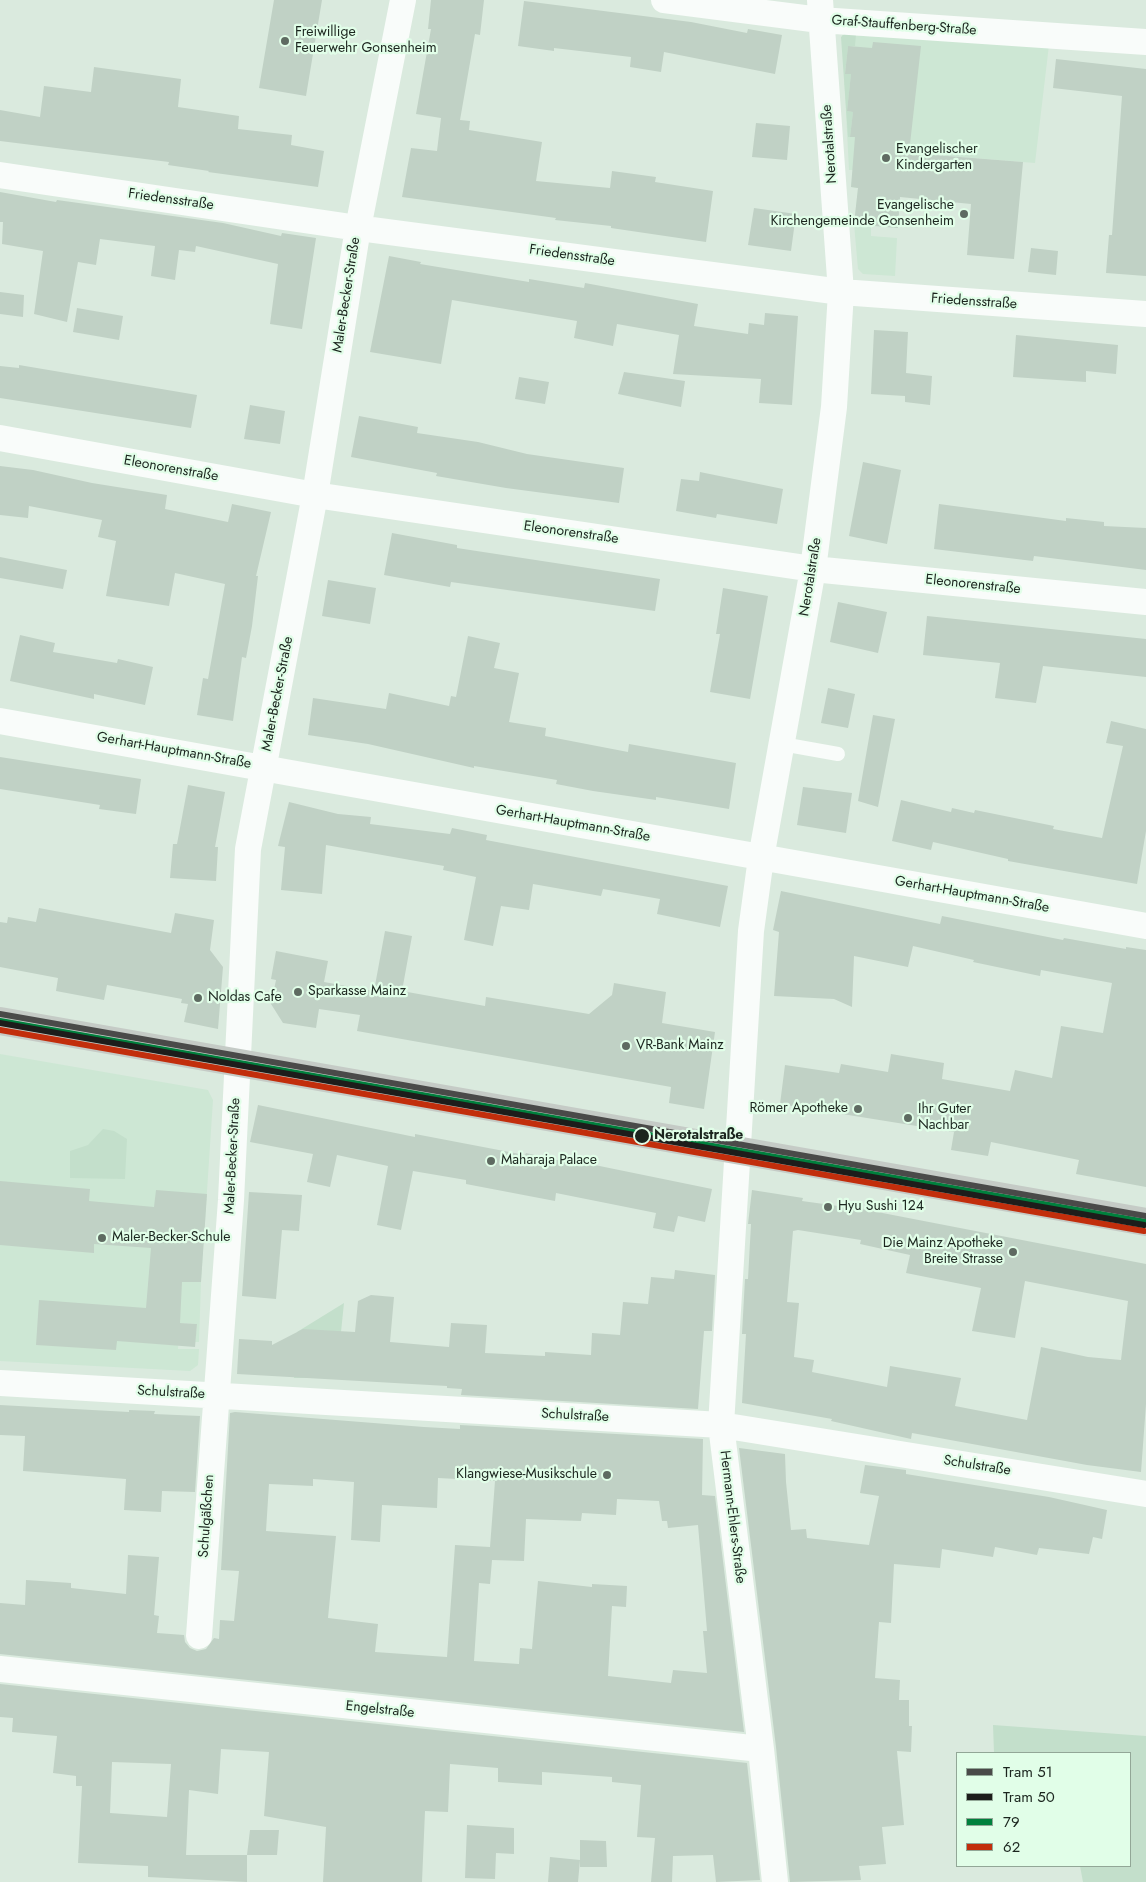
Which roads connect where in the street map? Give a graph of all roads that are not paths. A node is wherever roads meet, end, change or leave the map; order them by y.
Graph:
1 (403, 0) edge
2 (664, 0) edge
3 (820, 10) edge
4 (1146, 42) edge
5 (0, 175) edge
6 (358, 228) junction
7 (841, 292) junction
8 (1146, 314) edge
9 (0, 438) edge
10 (315, 495) junction
11 (813, 569) junction
12 (1146, 602) edge
13 (0, 721) edge
14 (782, 744) junction
15 (838, 754) dead end
16 (264, 767) junction
17 (761, 858) junction
18 (1146, 926) edge
19 (0, 1021) edge
20 (238, 1063) junction
21 (739, 1150) junction
22 (1146, 1222) edge
23 (0, 1383) edge
24 (216, 1396) junction
25 (721, 1424) junction
26 (1146, 1494) edge
27 (199, 1636) dead end
28 (0, 1669) edge
29 (761, 1749) junction
30 (775, 1882) edge

1 - 6 street, Maler-Becker-Straße
2 - 3 street, Graf-Stauffenberg-Straße
3 - 4 street, Graf-Stauffenberg-Straße
3 - 7 street, Nerotalstraße
5 - 6 street, Friedensstraße
6 - 7 street, Friedensstraße
6 - 10 street, Maler-Becker-Straße
7 - 8 street, Friedensstraße
7 - 11 street, Nerotalstraße
9 - 10 street, Eleonorenstraße
10 - 11 street, Eleonorenstraße
10 - 16 street, Maler-Becker-Straße
11 - 12 street, Eleonorenstraße
11 - 14 street, Nerotalstraße
13 - 16 street, Gerhart-Hauptmann-Straße
14 - 15 lane
14 - 17 street, Nerotalstraße
16 - 17 street, Gerhart-Hauptmann-Straße
16 - 20 street, Maler-Becker-Straße
17 - 18 street, Gerhart-Hauptmann-Straße
17 - 21 street, Nerotalstraße
19 - 20 main road
20 - 21 main road
20 - 24 street, Maler-Becker-Straße
21 - 22 main road
21 - 25 street, Hermann-Ehlers-Straße
23 - 24 street, Schulstraße
24 - 25 street, Schulstraße
24 - 27 street, Schulgäßchen
25 - 26 street, Schulstraße
25 - 29 street, Hermann-Ehlers-Straße
28 - 29 street, Engelstraße
29 - 30 street, Hermann-Ehlers-Straße

